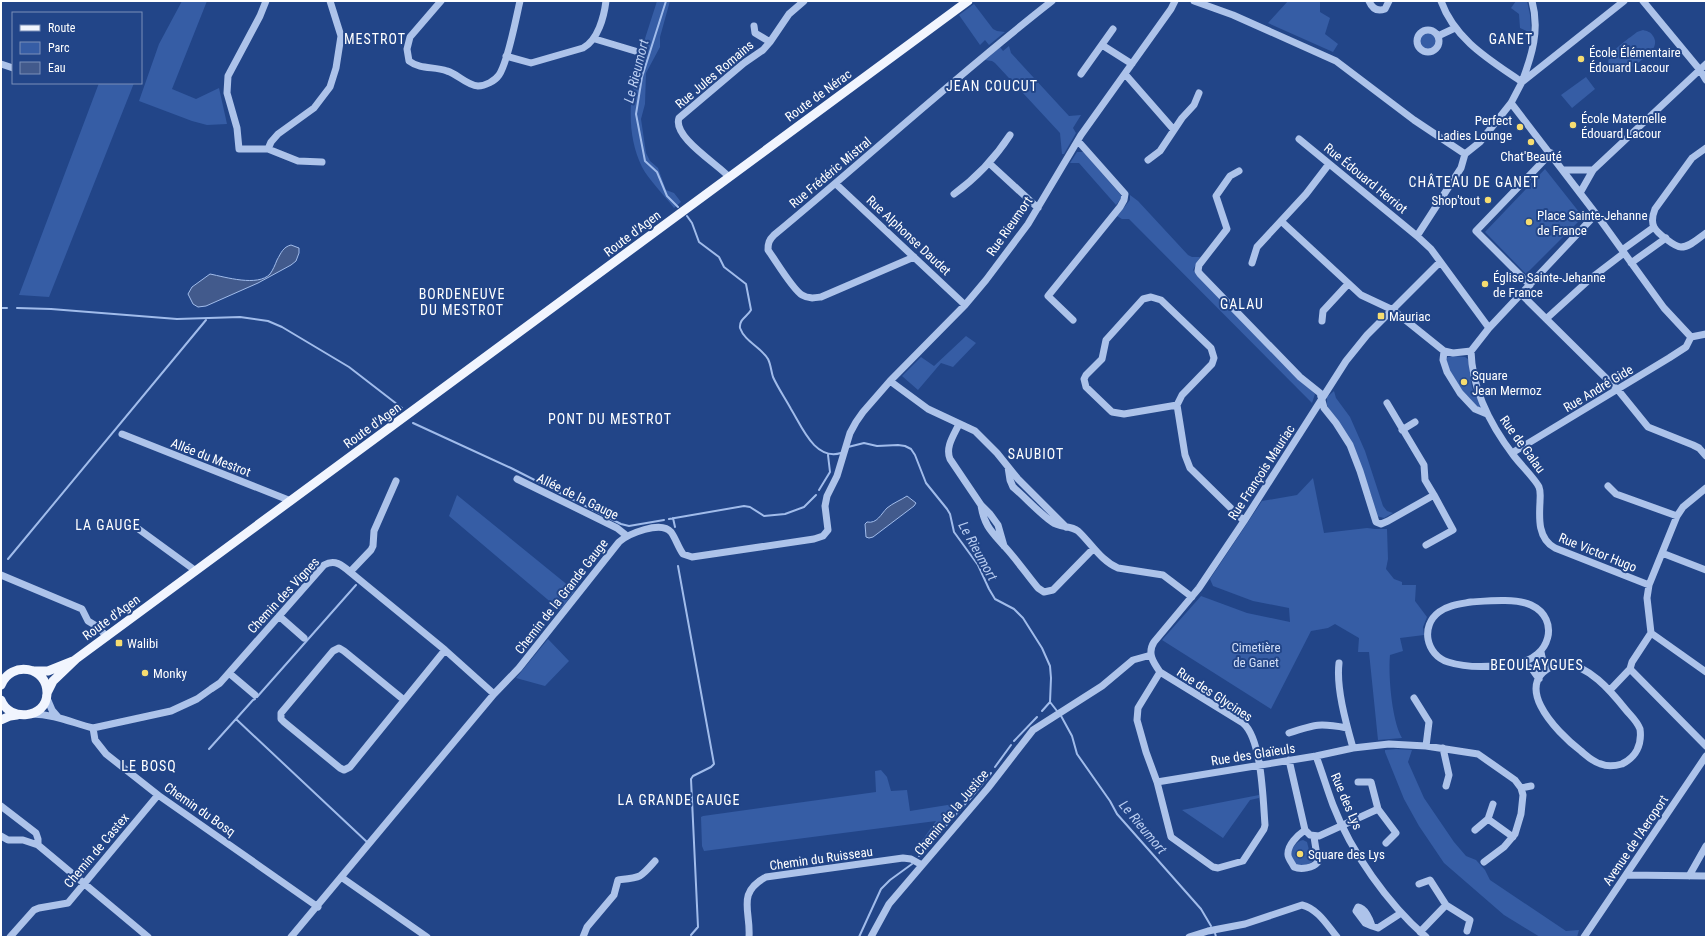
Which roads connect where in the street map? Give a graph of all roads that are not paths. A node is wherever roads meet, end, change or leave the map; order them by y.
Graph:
1 (266, 1) edge
2 (330, 1) edge
3 (440, 1) edge
4 (520, 1) edge
5 (606, 1) edge
6 (804, 1) edge
7 (968, 1) edge
8 (1052, 1) edge
9 (1175, 1) edge
10 (1194, 1) edge
11 (1369, 1) edge
12 (1389, 1) edge
13 (1442, 1) edge
14 (1532, 1) edge
15 (1624, 1) edge
16 (1643, 1) edge
17 (754, 26) dead end
18 (1455, 28) junction
19 (1113, 29) dead end
20 (1438, 36) dead end
21 (595, 39) junction
22 (770, 42) junction
23 (1102, 45) junction
24 (635, 51) dead end
25 (506, 56) junction
26 (1, 64) edge
27 (1132, 64) junction
28 (1706, 64) edge
29 (12, 68) edge
30 (1700, 70) junction
31 (1081, 74) dead end
32 (1125, 74) junction
33 (1706, 80) edge
34 (1522, 82) junction
35 (1200, 93) dead end
36 (1511, 103) junction
37 (1174, 130) junction
38 (1010, 135) dead end
39 (1299, 139) dead end
40 (1078, 141) junction
41 (1706, 148) edge
42 (268, 149) junction
43 (1551, 153) junction
44 (1465, 154) junction
45 (1148, 160) dead end
46 (322, 162) dead end
47 (989, 163) junction
48 (1329, 164) junction
49 (1564, 170) junction
50 (1593, 170) junction
51 (1239, 171) dead end
52 (728, 177) junction
53 (836, 184) junction
54 (1580, 193) junction
55 (954, 194) dead end
56 (1038, 208) junction
57 (683, 211) joint
58 (1596, 214) junction
59 (1281, 221) junction
60 (1654, 227) junction
61 (1706, 234) edge
62 (1417, 236) junction
63 (1666, 238) junction
64 (1623, 251) junction
65 (914, 257) junction
66 (1440, 262) junction
67 (1631, 262) junction
68 (1252, 263) dead end
69 (1348, 284) junction
70 (1530, 285) junction
71 (1521, 294) junction
72 (965, 305) junction
73 (1393, 310) junction
74 (1546, 319) junction
75 (1073, 320) dead end
76 (1322, 320) dead end
77 (1489, 328) junction
78 (1706, 334) edge
79 (1691, 337) junction
80 (1444, 351) junction
81 (1471, 351) junction
82 (890, 381) junction
83 (1618, 390) junction
84 (1322, 399) junction
85 (1387, 403) dead end
86 (1176, 405) junction
87 (1487, 414) junction
88 (1414, 422) dead end
89 (959, 424) junction
90 (1402, 430) junction
91 (122, 434) dead end
92 (845, 450) joint
93 (1512, 453) junction
94 (1706, 456) edge
95 (517, 479) dead end
96 (396, 481) dead end
97 (1608, 486) dead end
98 (1706, 488) edge
99 (1540, 489) joint
100 (1434, 495) junction
101 (291, 501) junction
102 (1677, 516) junction
103 (1244, 521) junction
104 (133, 525) dead end
105 (627, 536) junction
106 (1426, 545) dead end
107 (1093, 549) junction
108 (1662, 553) junction
109 (1706, 570) edge
110 (196, 571) junction
111 (350, 572) junction
112 (1, 575) edge
113 (1649, 585) junction
114 (1192, 597) junction
115 (279, 616) junction
116 (1651, 633) junction
117 (108, 637) junction
118 (304, 638) dead end
119 (445, 650) junction
120 (1151, 651) junction
121 (1541, 652) junction
122 (76, 659) junction
123 (1339, 662) dead end
124 (1522, 662) junction
125 (1553, 666) junction
126 (1630, 669) junction
127 (33, 671) junction
128 (1160, 672) junction
129 (1706, 672) edge
130 (229, 673) junction
131 (1539, 679) junction
132 (1, 685) edge
133 (1610, 690) junction
134 (47, 694) junction
135 (494, 694) junction
136 (255, 695) dead end
137 (1414, 698) dead end
138 (1, 700) edge
139 (404, 700) junction
140 (32, 714) junction
141 (17, 715) junction
142 (58, 717) junction
143 (1, 720) edge
144 (93, 728) junction
145 (1347, 728) junction
146 (1289, 733) dead end
147 (1426, 746) junction
148 (1706, 746) edge
149 (1354, 748) junction
150 (1443, 748) junction
151 (1316, 756) junction
152 (1706, 756) edge
153 (1289, 760) junction
154 (1260, 765) junction
155 (1157, 782) junction
156 (1358, 782) dead end
157 (1446, 786) dead end
158 (1531, 786) dead end
159 (1521, 788) junction
160 (158, 795) junction
161 (1493, 804) dead end
162 (1, 806) edge
163 (1378, 809) junction
164 (1488, 819) junction
165 (1343, 825) junction
166 (1304, 830) junction
167 (1475, 830) dead end
168 (1, 836) edge
169 (1314, 837) junction
170 (1513, 837) junction
171 (1386, 843) dead end
172 (38, 845) junction
173 (1706, 846) edge
174 (655, 861) dead end
175 (1484, 862) dead end
176 (922, 865) junction
177 (1626, 875) junction
178 (1689, 876) junction
179 (1706, 876) edge
180 (341, 878) junction
181 (83, 884) junction
182 (1419, 884) dead end
183 (1446, 904) junction
184 (318, 907) junction
185 (1401, 913) junction
186 (1372, 926) dead end
187 (1467, 931) dead end
188 (1420, 932) junction
189 (10, 937) edge
190 (148, 937) edge
191 (291, 937) edge
192 (426, 937) edge
193 (583, 937) edge
194 (749, 937) edge
195 (870, 937) edge
196 (1189, 937) edge
197 (1338, 937) edge
198 (1426, 937) edge
199 (1584, 937) edge

1 - 42 street
2 - 42 street
3 - 25 street
4 - 25 street
5 - 21 street
6 - 22 street, Rue Jules Romains
7 - 52 main road, Route de Nérac
8 - 53 street, Rue Frédéric Mistral
9 - 27 street, Rue Rieumort
10 - 44 street
11 - 12 street
13 - 18 street
14 - 34 street
15 - 34 street
16 - 30 street
17 - 22 street, Rue Jules Romains
18 - 20 street
18 - 34 street
19 - 23 street
21 - 24 street
21 - 25 street
22 - 52 street, Rue Jules Romains
23 - 27 street
23 - 31 street
26 - 29 street
27 - 32 street, Rue Rieumort
28 - 30 street
30 - 33 street
30 - 50 street
32 - 37 street
32 - 40 street, Rue Rieumort
34 - 36 street
35 - 37 street
36 - 43 street
36 - 44 street
37 - 45 street
38 - 47 street
39 - 48 street, Rue Édouard Herriot
40 - 56 street, Rue Rieumort
40 - 75 street
41 - 60 street
42 - 46 street
43 - 49 street
43 - 70 street
44 - 62 street
47 - 55 street
47 - 56 street
48 - 59 street
48 - 62 street, Rue Édouard Herriot
49 - 50 street
49 - 54 street
50 - 54 street
51 - 84 street
52 - 57 main road, Route de Nérac
53 - 65 street, Rue Alphonse Daudet
53 - 65 street, Rue Frédéric Mistral
54 - 58 street
56 - 72 street, Rue Rieumort
57 - 101 main road, Route d'Agen
58 - 64 street
58 - 70 street
59 - 68 street
59 - 69 street
60 - 63 street
60 - 64 street
61 - 63 street
62 - 66 street, Rue Édouard Herriot
63 - 67 street
64 - 67 street
64 - 74 street
65 - 72 street, Rue Alphonse Daudet
66 - 73 street, Rue François Mauriac
66 - 77 street, Rue Édouard Herriot
67 - 79 street
69 - 73 street
69 - 76 street
70 - 71 street
71 - 74 street
71 - 77 street
72 - 82 street, Rue Rieumort
73 - 80 street
73 - 84 street, Rue François Mauriac
74 - 83 street
77 - 81 street
78 - 79 street
79 - 83 street, Rue André Gide
80 - 81 street
80 - 87 street, Rue de Galau
81 - 87 street, Rue de Galau
82 - 89 street
82 - 92 street, Rue Rieumort
83 - 93 street, Rue André Gide
83 - 94 street
84 - 100 street
84 - 103 street, Rue François Mauriac
85 - 90 street
86 - 86 street
86 - 103 street
87 - 93 street, Rue de Galau
88 - 90 street
89 - 107 street
89 - 107 street
90 - 100 street
91 - 101 street, Allée du Mestrot
92 - 105 street, Chemin de la Grande Gauge
93 - 99 street, Rue de Galau
95 - 105 street, Allée de la Gauge
96 - 111 street
97 - 102 street
98 - 102 street
99 - 113 street, Rue Victor Hugo
100 - 106 street
101 - 110 main road, Route d'Agen
102 - 108 street
103 - 114 street, Rue François Mauriac
104 - 110 street
105 - 135 street, Chemin de la Grande Gauge
107 - 114 street
108 - 109 street
108 - 113 street
110 - 117 main road, Route d'Agen
111 - 115 street, Chemin des Vignes
111 - 119 street, Chemin des Vignes
112 - 117 street
113 - 116 street
114 - 120 street, Rue François Mauriac
115 - 118 street
115 - 130 street, Chemin des Vignes
116 - 126 street
116 - 129 street
117 - 122 main road, Route d'Agen
119 - 135 street, Chemin des Vignes
119 - 139 street
120 - 128 street, Rue des Glycines
120 - 176 street, Chemin de la Justice
121 - 124 street
121 - 124 street
121 - 125 street
122 - 127 main road, Route d'Agen
122 - 134 main road, Route d'Agen
123 - 145 street
124 - 131 street
125 - 131 street
125 - 133 street
126 - 133 street
126 - 148 street
127 - 132 main road, Route d'Agen
127 - 134 main road
128 - 154 street, Rue des Glycines
128 - 155 street, Rue des Glycines
130 - 136 street
130 - 144 street, Chemin des Vignes
131 - 133 street
134 - 140 main road, Route d'Agen
134 - 142 street
135 - 180 street, Chemin de la Grande Gauge
137 - 147 street
138 - 141 main road
139 - 139 street
140 - 141 main road
140 - 142 street
141 - 143 main road
142 - 144 street
144 - 160 street, Chemin du Bosq
145 - 146 street, Rue des Glaïeuls
145 - 149 street
147 - 149 street, Rue des Glaïeuls
147 - 150 street, Rue des Glaïeuls
149 - 151 street, Rue des Glaïeuls
150 - 157 street
150 - 159 street, Rue des Glaïeuls
151 - 153 street, Rue des Glaïeuls
151 - 165 street, Rue des Lys
152 - 177 street, Avenue de l'Aeroport
153 - 154 street, Rue des Glaïeuls
153 - 166 street
154 - 155 street, Rue des Glaïeuls
154 - 155 street, Rue des Glycines
156 - 163 street
158 - 159 street
159 - 170 street
160 - 181 street, Chemin de Castex
160 - 184 street, Chemin du Bosq
161 - 164 street
162 - 172 street
163 - 165 street
163 - 171 street
164 - 167 street
164 - 170 street
165 - 169 street
165 - 185 street, Rue des Lys
166 - 169 street
166 - 169 street
168 - 172 street
170 - 175 street
172 - 181 street
173 - 178 street
174 - 193 street
176 - 194 street, Chemin du Ruisseau
176 - 195 street, Chemin de la Justice
177 - 178 street
177 - 199 street, Avenue de l'Aeroport
178 - 179 street
180 - 184 street, Chemin de la Grande Gauge
180 - 192 street
181 - 189 street, Chemin de Castex
181 - 190 street
182 - 183 street
183 - 187 street
183 - 188 street
184 - 191 street, Chemin de la Grande Gauge
185 - 186 street
185 - 188 street, Rue des Lys
188 - 198 street, Rue des Lys
196 - 197 street

